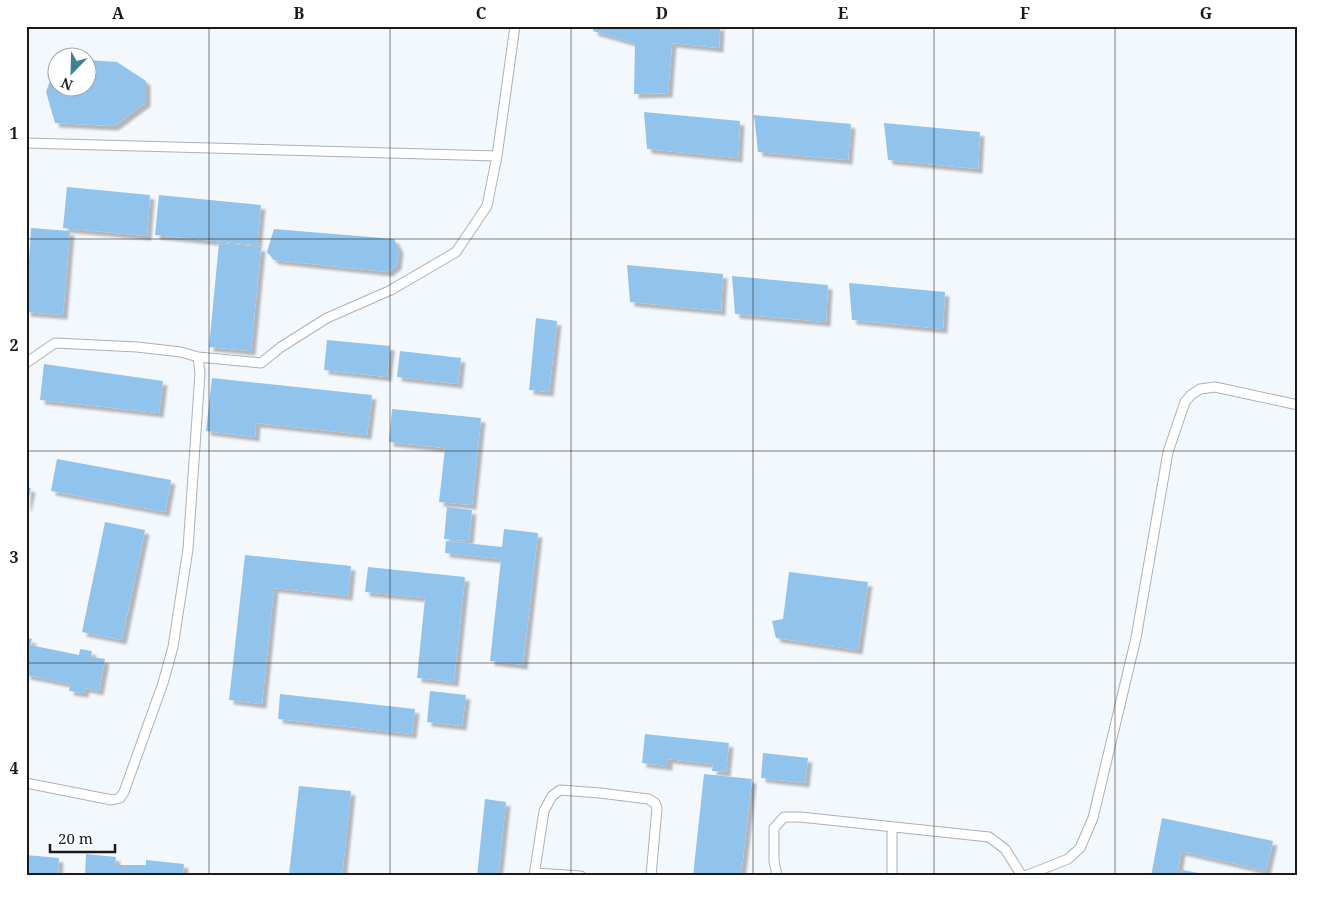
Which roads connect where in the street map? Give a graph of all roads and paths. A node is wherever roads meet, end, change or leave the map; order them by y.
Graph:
1 (515, 26) edge
2 (26, 143) edge
3 (497, 156) junction
4 (198, 357) junction
5 (26, 363) edge
6 (1298, 405) edge
7 (26, 783) edge
8 (892, 827) junction
9 (534, 874) edge
10 (581, 876) edge
11 (651, 876) edge
12 (777, 876) edge
13 (892, 876) edge
14 (1023, 876) edge

1 - 3 lane
2 - 3 lane
3 - 4 lane
4 - 5 lane
4 - 7 lane
6 - 14 lane
8 - 12 lane
8 - 13 lane
8 - 14 lane
9 - 10 lane
9 - 11 lane

